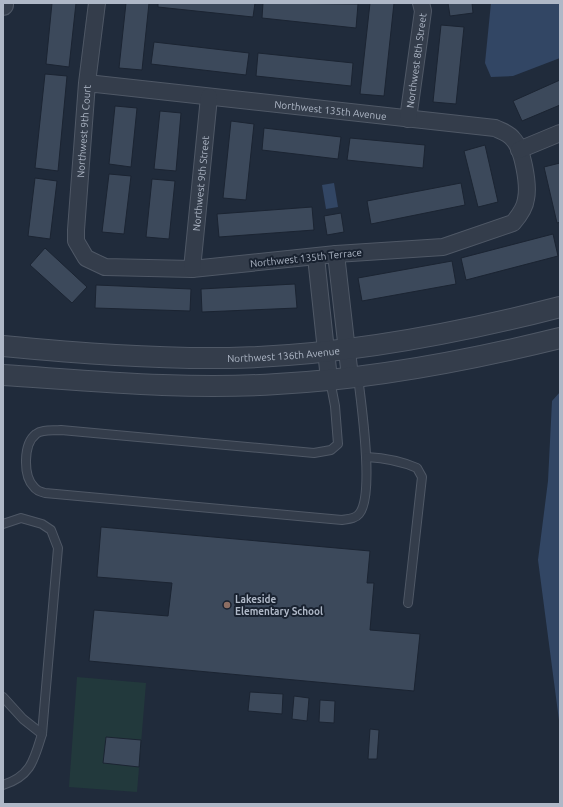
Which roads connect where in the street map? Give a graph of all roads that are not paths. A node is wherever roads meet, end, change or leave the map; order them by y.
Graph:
1 (97, 3) edge
2 (421, 3) edge
3 (87, 84) junction
4 (209, 97) junction
5 (408, 119) junction
6 (560, 133) edge
7 (519, 150) junction
8 (336, 254) junction
9 (316, 257) junction
10 (86, 258) joint
11 (192, 269) junction
12 (560, 308) edge
13 (560, 338) edge
14 (3, 346) edge
15 (348, 348) junction
16 (327, 350) junction
17 (3, 375) edge
18 (354, 377) junction
19 (329, 379) junction
20 (367, 457) junction
21 (3, 524) edge
22 (408, 603) dead end
23 (3, 697) edge
24 (42, 734) junction
25 (3, 785) edge

1 - 3 street, Northwest 9th Court
2 - 5 street, Northwest 8th Street
3 - 4 street, Northwest 135th Avenue
3 - 10 street, Northwest 9th Court
4 - 5 street, Northwest 135th Avenue
4 - 11 street, Northwest 9th Street
5 - 7 street, Northwest 135th Avenue
6 - 7 street
7 - 8 street, Northwest 135th Terrace
8 - 9 street, Northwest 135th Terrace
8 - 15 street
9 - 11 street, Northwest 135th Terrace
9 - 16 street
10 - 11 street, Northwest 135th Terrace
12 - 15 street, Northwest 136th Avenue
13 - 18 street
14 - 16 street, Northwest 136th Avenue
15 - 16 street, Northwest 136th Avenue
15 - 18 street
16 - 19 street
17 - 19 street
18 - 19 street
18 - 20 lane
19 - 20 lane
20 - 22 lane
21 - 24 lane
23 - 24 lane
24 - 25 lane

